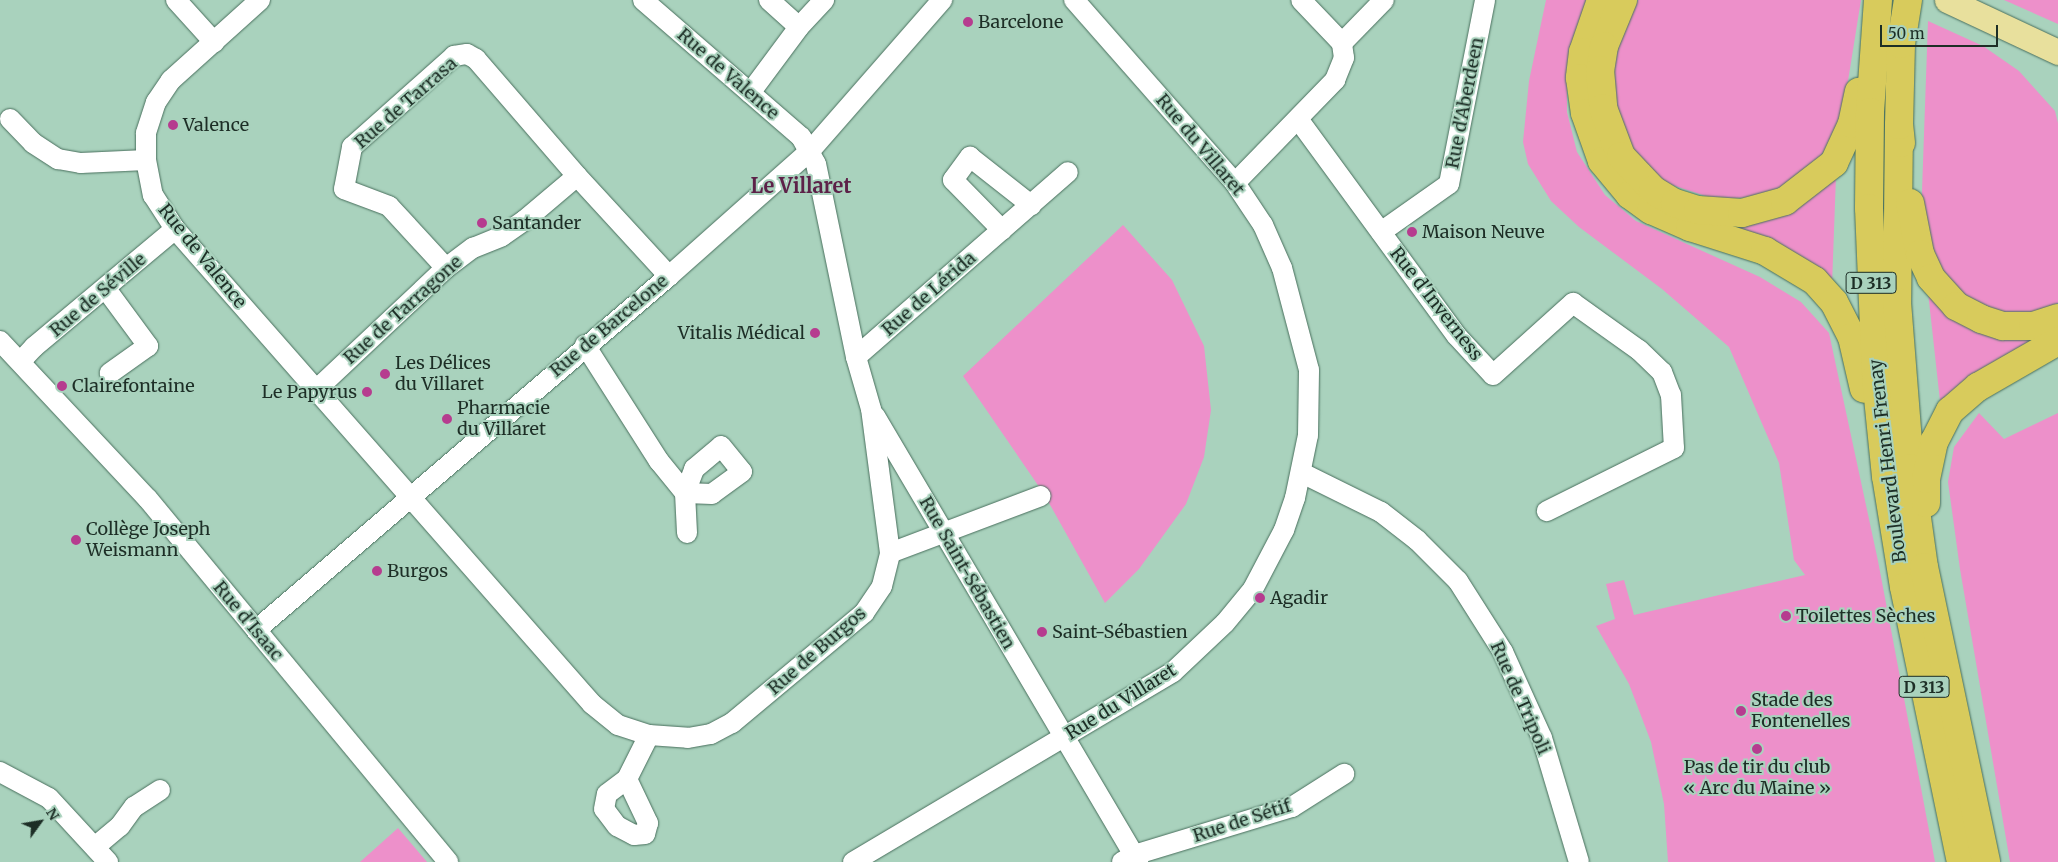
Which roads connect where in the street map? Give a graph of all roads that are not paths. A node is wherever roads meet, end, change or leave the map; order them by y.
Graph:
1 (176, 0) edge
2 (260, 0) edge
3 (643, 0) edge
4 (769, 0) edge
5 (824, 0) edge
6 (942, 0) edge
7 (1074, 0) edge
8 (1301, 0) edge
9 (1384, 0) edge
10 (1485, 0) edge
11 (1600, 0) edge
12 (1623, 0) edge
13 (1878, 0) edge
14 (1908, 0) edge
15 (1947, 0) edge
16 (1996, 22) junction
17 (799, 27) junction
18 (214, 42) junction
19 (1342, 43) junction
20 (2058, 52) edge
21 (2058, 68) edge
22 (750, 93) junction
23 (10, 119) dead end
24 (1298, 119) junction
25 (1899, 125) junction
26 (810, 151) junction
27 (146, 160) junction
28 (1068, 172) dead end
29 (577, 176) junction
30 (1235, 183) junction
31 (1031, 205) junction
32 (175, 229) junction
33 (1002, 230) junction
34 (1381, 232) junction
35 (446, 268) junction
36 (668, 276) junction
37 (106, 289) junction
38 (2058, 318) edge
39 (0, 341) edge
40 (2058, 341) edge
41 (585, 346) junction
42 (856, 358) junction
43 (21, 362) junction
44 (110, 373) dead end
45 (316, 390) junction
46 (870, 409) junction
47 (1302, 472) junction
48 (1041, 496) dead end
49 (410, 498) junction
50 (1547, 511) dead end
51 (1891, 511) junction
52 (687, 533) dead end
53 (944, 533) junction
54 (890, 554) junction
55 (1924, 567) junction
56 (256, 630) junction
57 (649, 735) junction
58 (1063, 737) junction
59 (0, 772) edge
60 (1344, 774) dead end
61 (627, 779) dead end
62 (160, 790) dead end
63 (96, 846) junction
64 (1131, 860) edge
65 (108, 862) edge
66 (448, 862) edge
67 (853, 862) edge
68 (1579, 862) edge
69 (1961, 862) edge
70 (1986, 862) edge

1 - 18 street
2 - 18 street, Rue de Valence
3 - 22 street, Rue de Valence
4 - 17 street
5 - 17 street
6 - 26 street, Rue de Barcelone
7 - 30 street, Rue du Villaret
8 - 19 street
9 - 19 street
10 - 34 street, Rue d'Aberdeen
11 - 51 highway
12 - 13 highway
13 - 51 highway, Boulevard Henri Frenay / D 313
14 - 25 highway, D 313
15 - 16 main road
16 - 20 main road
16 - 21 main road
17 - 22 street
18 - 27 street, Rue de Valence
19 - 24 street
22 - 26 street, Rue de Valence
23 - 27 street
24 - 30 street
24 - 34 street, Rue d'Inverness
25 - 38 highway
25 - 55 highway, Boulevard Henri Frenay / D 313
26 - 36 street, Rue de Barcelone
26 - 42 street, Rue de Burgos
27 - 32 street, Rue de Valence
28 - 31 street, Rue de Lérida
29 - 35 street, Rue de Tarragone
29 - 35 street, Rue de Tarrasa
29 - 36 street
30 - 47 street, Rue du Villaret
31 - 33 street, Rue de Lérida
31 - 33 street
32 - 37 street, Rue de Séville
32 - 45 street, Rue de Valence
33 - 42 street, Rue de Lérida
34 - 50 street, Rue d'Inverness
35 - 45 street, Rue de Tarragone
36 - 41 street, Rue de Barcelone
37 - 43 street, Rue de Séville
37 - 44 street
39 - 43 street, Rue d'Isaac
40 - 55 highway
41 - 49 street, Rue de Barcelone
41 - 52 street
42 - 46 street, Rue de Burgos
43 - 56 street, Rue d'Isaac
45 - 49 street, Rue de Valence
46 - 53 street, Rue Saint-Sébastien
46 - 54 street, Rue de Burgos
47 - 58 street, Rue du Villaret
47 - 68 street, Rue de Tripoli
48 - 53 street
49 - 56 street, Rue de Barcelone
49 - 57 street, Rue de Burgos
51 - 69 highway, Boulevard Henri Frenay / D 313
53 - 54 street
53 - 58 street, Rue Saint-Sébastien
54 - 57 street, Rue de Burgos
55 - 70 highway, Boulevard Henri Frenay / D 313
56 - 66 street, Rue d'Isaac
57 - 61 street
58 - 64 street, Rue Saint-Sébastien
58 - 67 street, Rue du Villaret
59 - 63 street
60 - 64 street, Rue de Sétif
62 - 63 street
63 - 65 street

